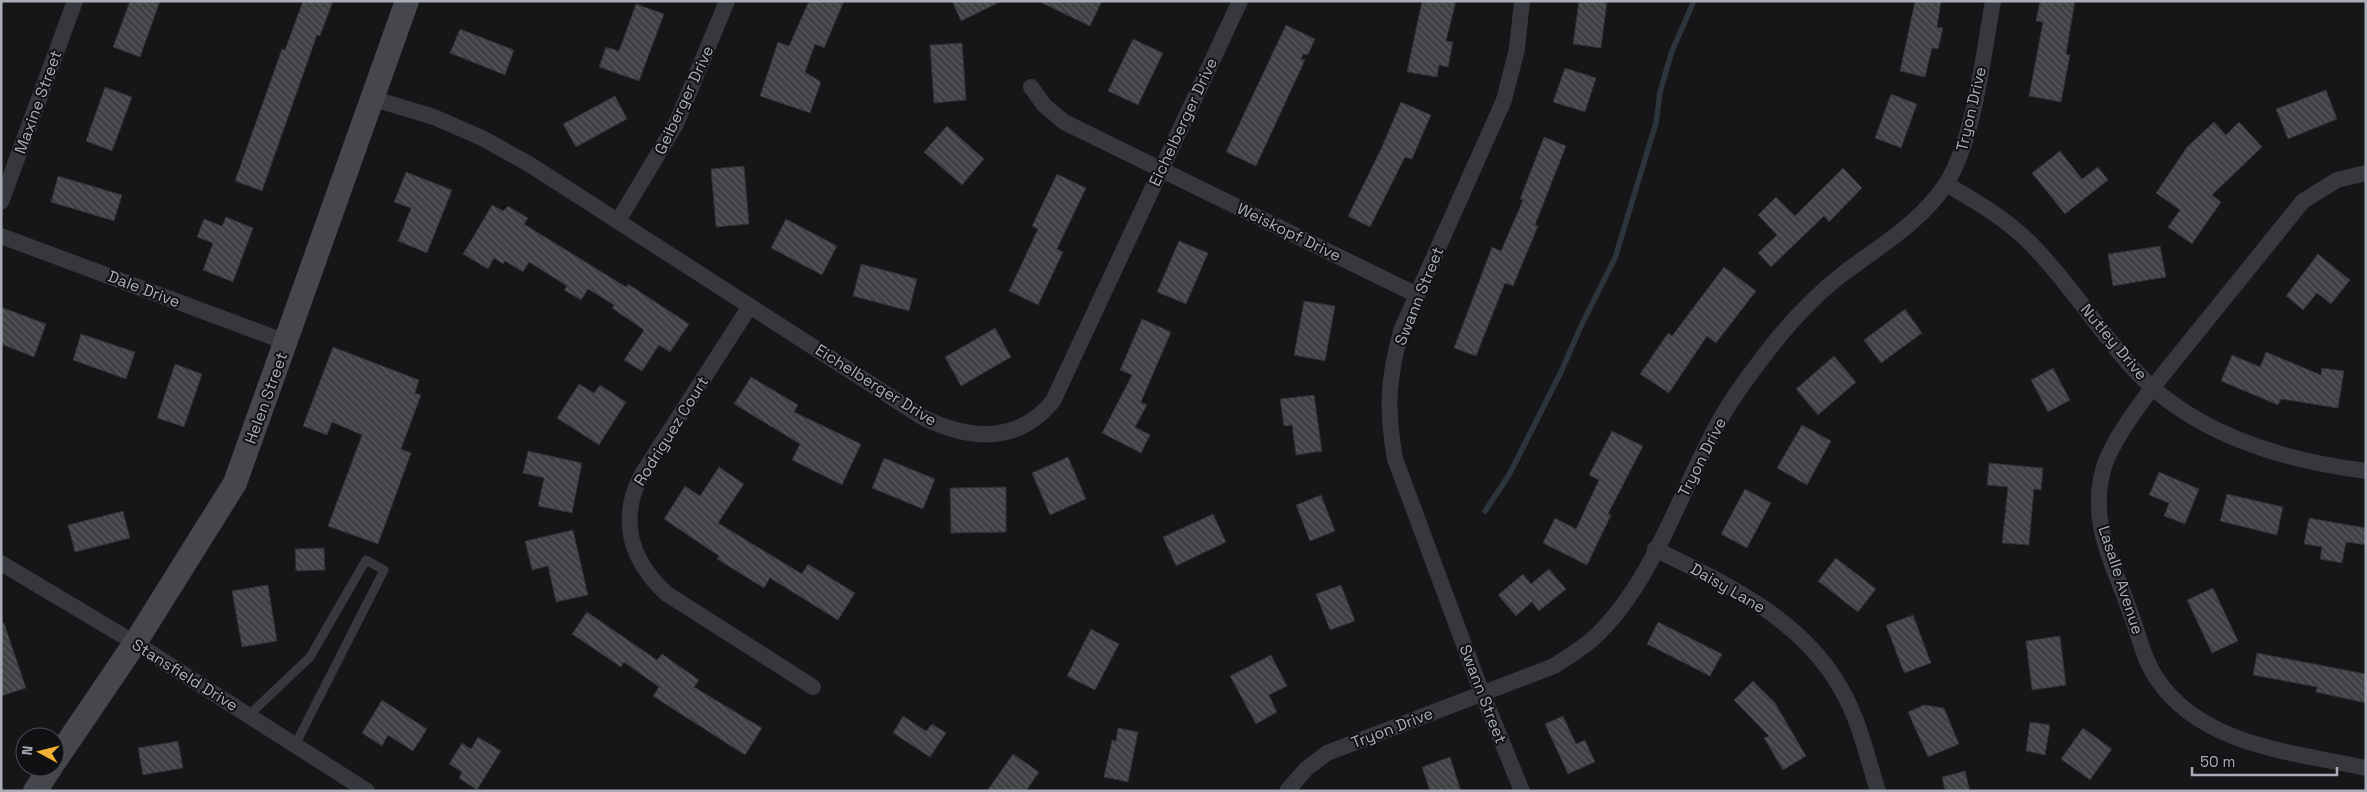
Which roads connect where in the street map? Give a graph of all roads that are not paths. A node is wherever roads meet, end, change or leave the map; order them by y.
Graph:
1 (75, 1) edge
2 (407, 1) edge
3 (728, 1) edge
4 (1240, 1) edge
5 (1522, 1) edge
6 (1994, 1) edge
7 (1031, 87) dead end
8 (371, 98) junction
9 (1161, 169) junction
10 (2366, 173) edge
11 (1946, 184) junction
12 (1, 202) edge
13 (618, 220) junction
14 (1, 236) edge
15 (1417, 295) junction
16 (750, 306) junction
17 (286, 342) junction
18 (2153, 388) junction
19 (2366, 471) edge
20 (1655, 550) junction
21 (1, 563) edge
22 (134, 643) junction
23 (812, 687) dead end
24 (1482, 693) junction
25 (249, 716) junction
26 (294, 745) junction
27 (65, 746) edge
28 (2366, 768) edge
29 (44, 777) edge
30 (35, 791) edge
31 (367, 791) edge
32 (1286, 791) edge
33 (1522, 791) edge
34 (1878, 791) edge

1 - 12 street, Maxine Street
2 - 8 street, Helen Street
3 - 13 street, Geiberger Drive
4 - 9 street, Eichelberger Drive
5 - 15 street, Swann Street
6 - 11 street, Tryon Drive
7 - 9 street, Weiskopf Drive
8 - 13 street, Eichelberger Drive
8 - 17 street, Helen Street
9 - 15 street, Weiskopf Drive
9 - 16 street, Eichelberger Drive
10 - 18 street, Lasalle Avenue
11 - 18 street, Nutley Drive
11 - 20 street, Tryon Drive
13 - 16 street, Eichelberger Drive
14 - 17 street, Dale Drive
15 - 24 street, Swann Street
16 - 23 street, Rodriguez Court
17 - 22 street, Helen Street
18 - 19 street, Nutley Drive
18 - 28 street, Lasalle Avenue
20 - 24 street, Tryon Drive
20 - 34 street, Daisy Lane
21 - 22 street, Stansfield Drive
22 - 25 street, Stansfield Drive
22 - 27 street, Helen Street
24 - 32 street, Tryon Drive
24 - 33 street, Swann Street
25 - 26 street, Stansfield Drive
25 - 26 lane
26 - 31 street, Stansfield Drive
29 - 30 street

